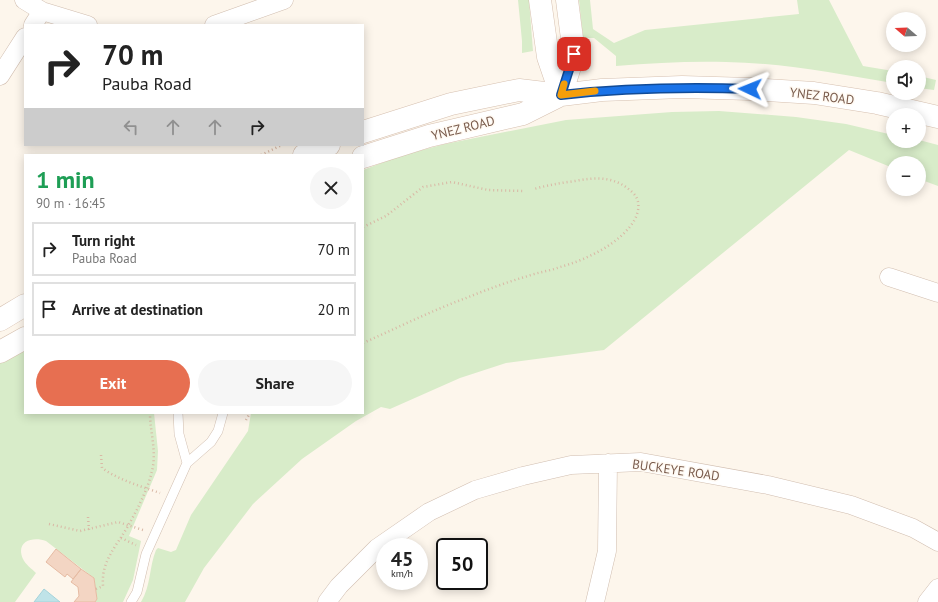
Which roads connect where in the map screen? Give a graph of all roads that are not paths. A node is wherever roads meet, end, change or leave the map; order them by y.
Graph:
1 (24, 0) edge
2 (284, 0) edge
3 (540, 0) edge
4 (567, 0) edge
5 (37, 18) edge
6 (81, 24) edge
7 (217, 24) edge
8 (24, 39) edge
9 (0, 76) edge
10 (561, 95) junction
11 (938, 117) edge
12 (364, 132) edge
13 (326, 146) edge
14 (306, 154) edge
15 (364, 157) edge
16 (889, 277) dead end
17 (938, 293) edge
18 (24, 306) edge
19 (0, 320) edge
20 (24, 339) edge
21 (0, 352) edge
22 (178, 414) edge
23 (223, 414) edge
24 (186, 463) junction
25 (608, 463) junction
26 (938, 542) edge
27 (938, 588) edge
28 (131, 602) edge
29 (327, 602) edge
30 (595, 602) edge
31 (927, 602) edge

1 - 5 street
2 - 7 street
3 - 10 main road
4 - 10 main road
5 - 6 street
8 - 9 street
10 - 11 main road, YNEZ ROAD
10 - 12 main road, YNEZ ROAD
10 - 15 main road, YNEZ ROAD
13 - 14 main road
16 - 17 street
18 - 19 main road
20 - 21 main road
22 - 24 lane
23 - 24 lane
24 - 28 lane
25 - 26 street, BUCKEYE ROAD
25 - 29 street, BUCKEYE ROAD
25 - 30 street
27 - 31 street

